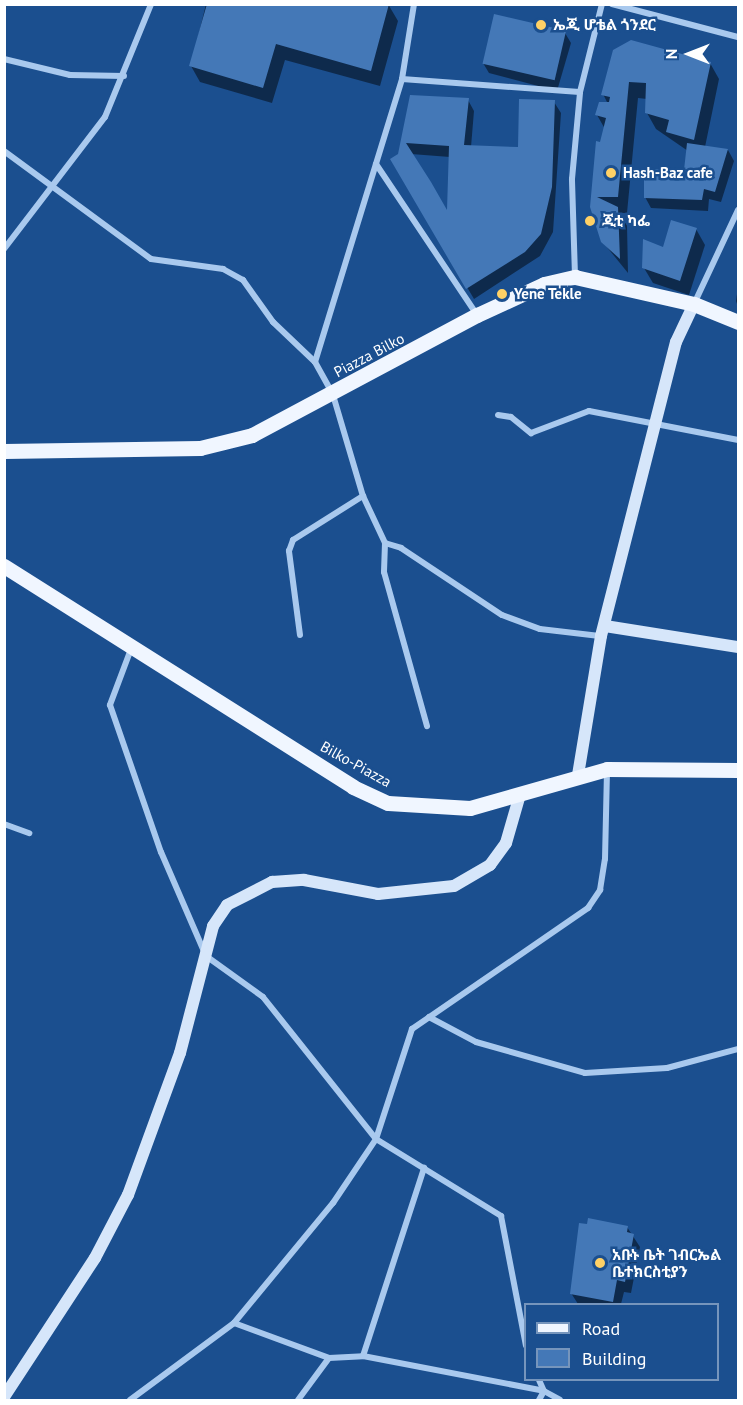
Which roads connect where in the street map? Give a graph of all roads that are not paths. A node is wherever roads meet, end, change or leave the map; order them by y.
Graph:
1 (151, 4) edge
2 (414, 4) edge
3 (602, 4) edge
4 (612, 4) edge
5 (738, 37) edge
6 (4, 59) edge
7 (124, 76) junction
8 (402, 79) junction
9 (580, 92) junction
10 (4, 151) edge
11 (376, 164) junction
12 (52, 187) junction
13 (738, 210) edge
14 (4, 249) edge
15 (574, 277) junction
16 (694, 304) junction
17 (477, 315) junction
18 (738, 322) edge
19 (315, 362) junction
20 (333, 395) junction
21 (498, 415) dead end
22 (656, 420) junction
23 (738, 440) edge
24 (4, 451) edge
25 (363, 496) junction
26 (385, 543) junction
27 (4, 566) edge
28 (603, 631) junction
29 (300, 634) dead end
30 (738, 647) edge
31 (131, 648) junction
32 (427, 726) dead end
33 (607, 769) junction
34 (738, 770) edge
35 (578, 775) junction
36 (519, 798) junction
37 (4, 824) edge
38 (29, 833) dead end
39 (206, 956) junction
40 (429, 1017) junction
41 (738, 1049) edge
42 (376, 1139) junction
43 (424, 1168) junction
44 (234, 1323) junction
45 (524, 1341) edge
46 (363, 1356) junction
47 (329, 1358) junction
48 (539, 1381) edge
49 (544, 1391) junction
50 (4, 1397) edge
51 (130, 1401) edge
52 (298, 1401) edge
53 (539, 1401) edge
54 (560, 1401) edge

1 - 7 street
2 - 8 street
3 - 9 street
4 - 5 street
6 - 7 street
7 - 12 street
8 - 9 street
8 - 11 street
9 - 15 street
10 - 12 street
11 - 17 street
11 - 19 street
12 - 14 street
12 - 19 street
13 - 16 street
15 - 16 main road, Piazza Bilko
15 - 17 main road, Piazza Bilko
16 - 18 main road, Piazza Bilko
16 - 22 street
17 - 20 main road, Piazza Bilko
19 - 20 street
20 - 24 main road, Piazza Bilko
20 - 25 street
21 - 22 street
22 - 23 street
22 - 28 street
25 - 26 street
25 - 29 street
26 - 28 street
26 - 32 street
27 - 31 main road, Bilko-Piazza
28 - 30 street
28 - 35 street
31 - 36 main road, Bilko-Piazza
31 - 39 street
33 - 34 main road, Bilko-Piazza
33 - 35 main road, Bilko-Piazza
33 - 40 street
35 - 36 main road, Bilko-Piazza
36 - 39 street
37 - 38 street
39 - 42 street
39 - 50 street
40 - 41 street
40 - 42 street
42 - 43 street
42 - 44 street
43 - 45 street
43 - 46 street
44 - 47 street
44 - 51 street
46 - 47 street
46 - 49 street
47 - 52 street
48 - 49 street
49 - 53 street
49 - 54 street

